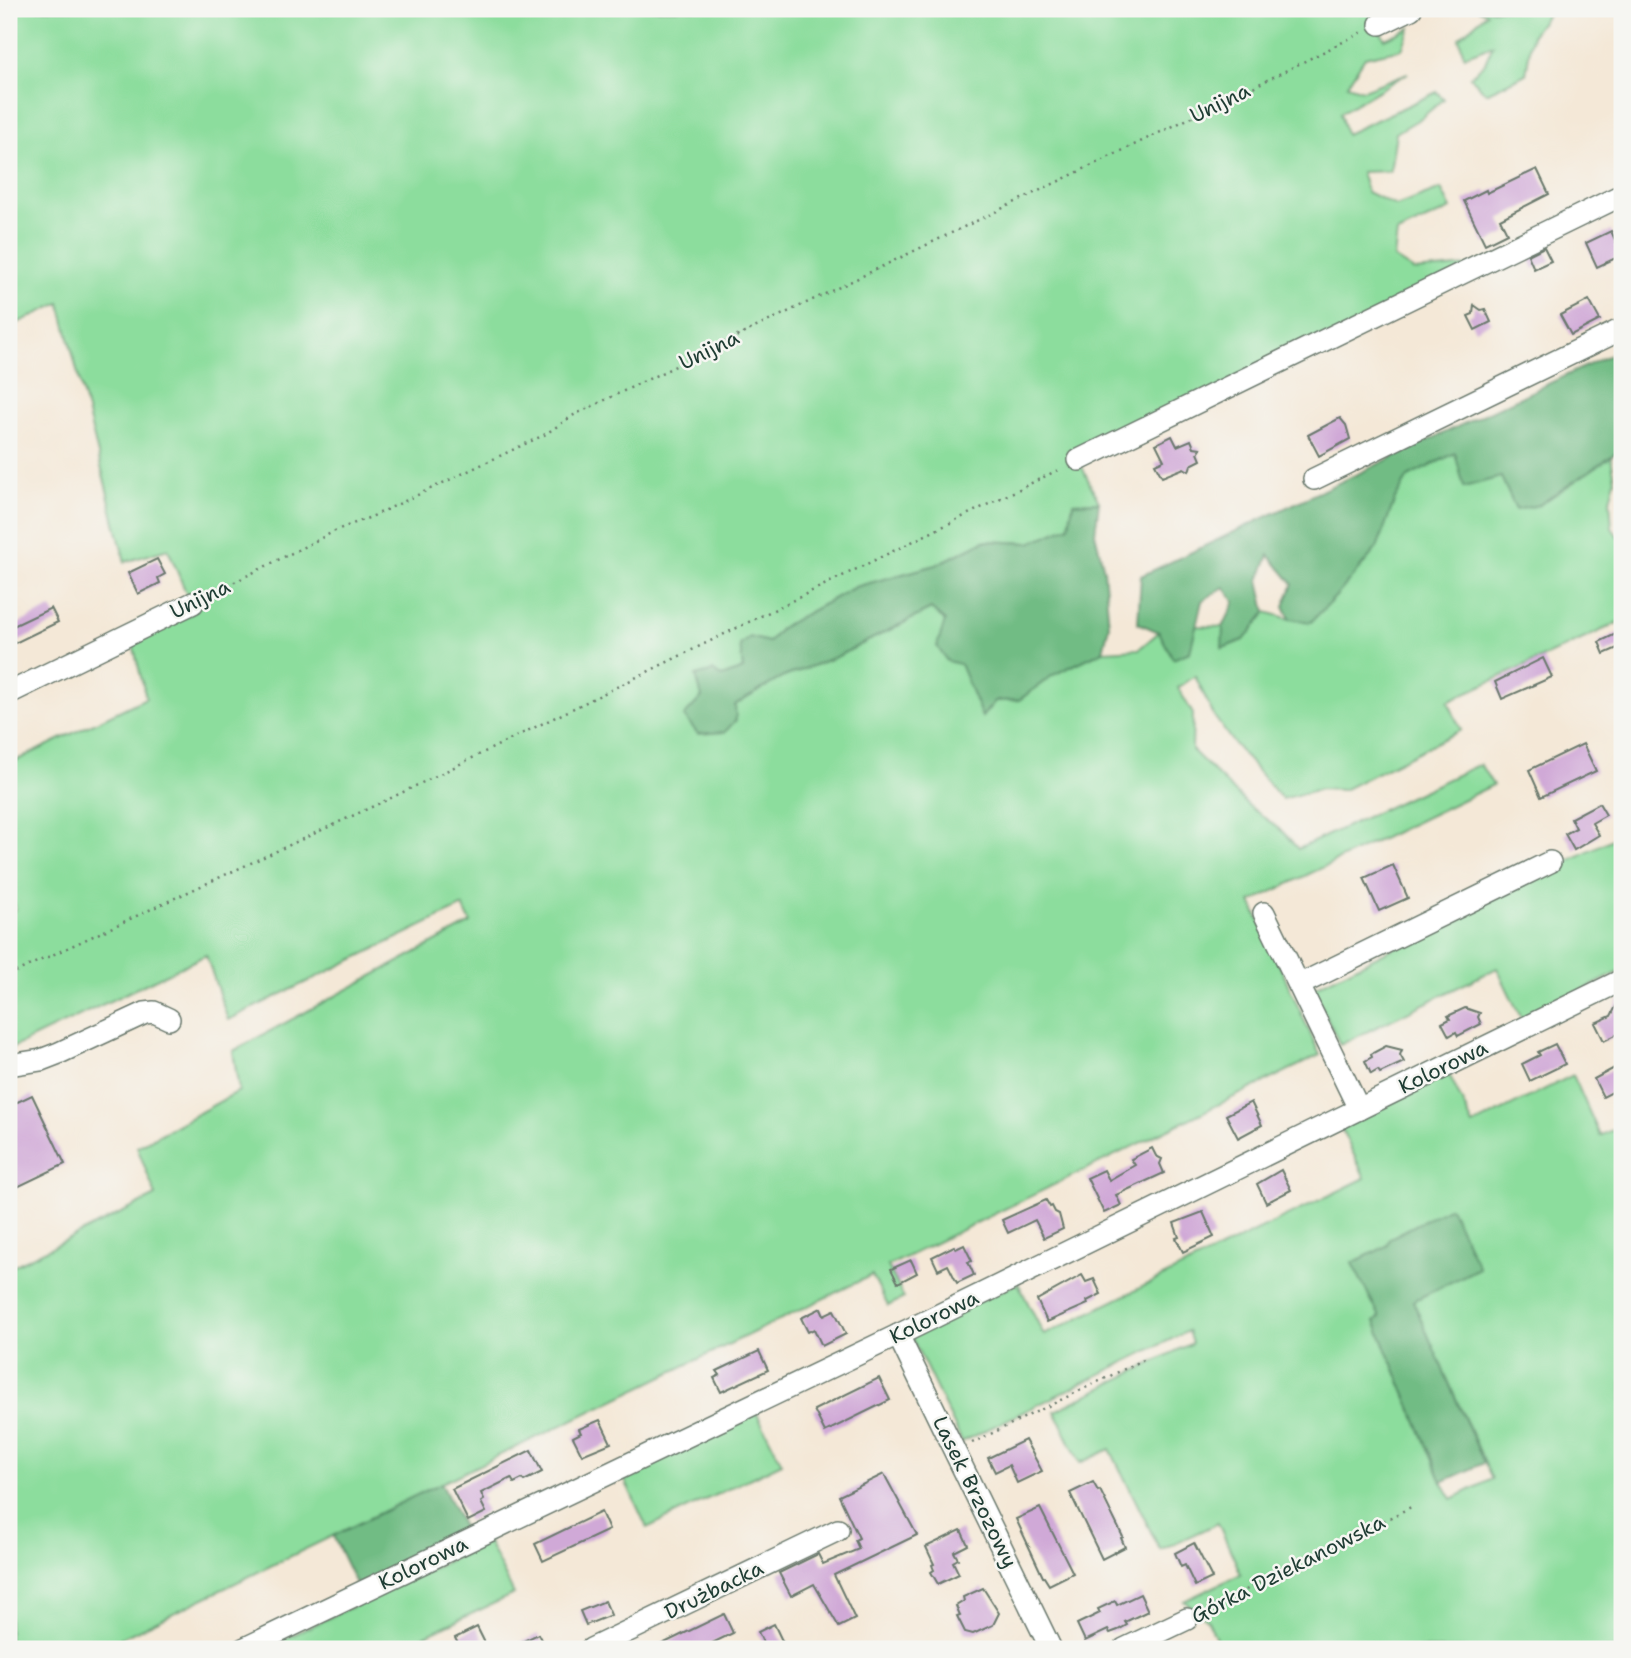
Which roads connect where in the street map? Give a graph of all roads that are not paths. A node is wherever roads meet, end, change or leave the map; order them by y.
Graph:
1 (1411, 9) edge
2 (1380, 24) road end
3 (1622, 195) edge
4 (1622, 329) edge
5 (1079, 460) road end
6 (1314, 479) dead end
7 (193, 603) road end
8 (9, 693) edge
9 (1550, 862) dead end
10 (1264, 913) dead end
11 (1622, 979) edge
12 (1299, 985) junction
13 (169, 1019) dead end
14 (9, 1065) edge
15 (1359, 1109) junction
16 (898, 1335) junction
17 (838, 1530) dead end
18 (1187, 1619) road end
19 (243, 1649) edge
20 (591, 1649) edge
21 (1051, 1649) edge
22 (1124, 1649) edge

1 - 2 street
3 - 5 street
4 - 6 street
7 - 8 street, Unijna
9 - 12 street
10 - 12 street
11 - 15 street, Kolorowa
12 - 15 street
13 - 14 street
15 - 16 street, Kolorowa
16 - 19 street, Kolorowa
16 - 21 street, Lasek Brzozowy
17 - 20 street, Drużbacka
18 - 22 street, Górka Dziekanowska

